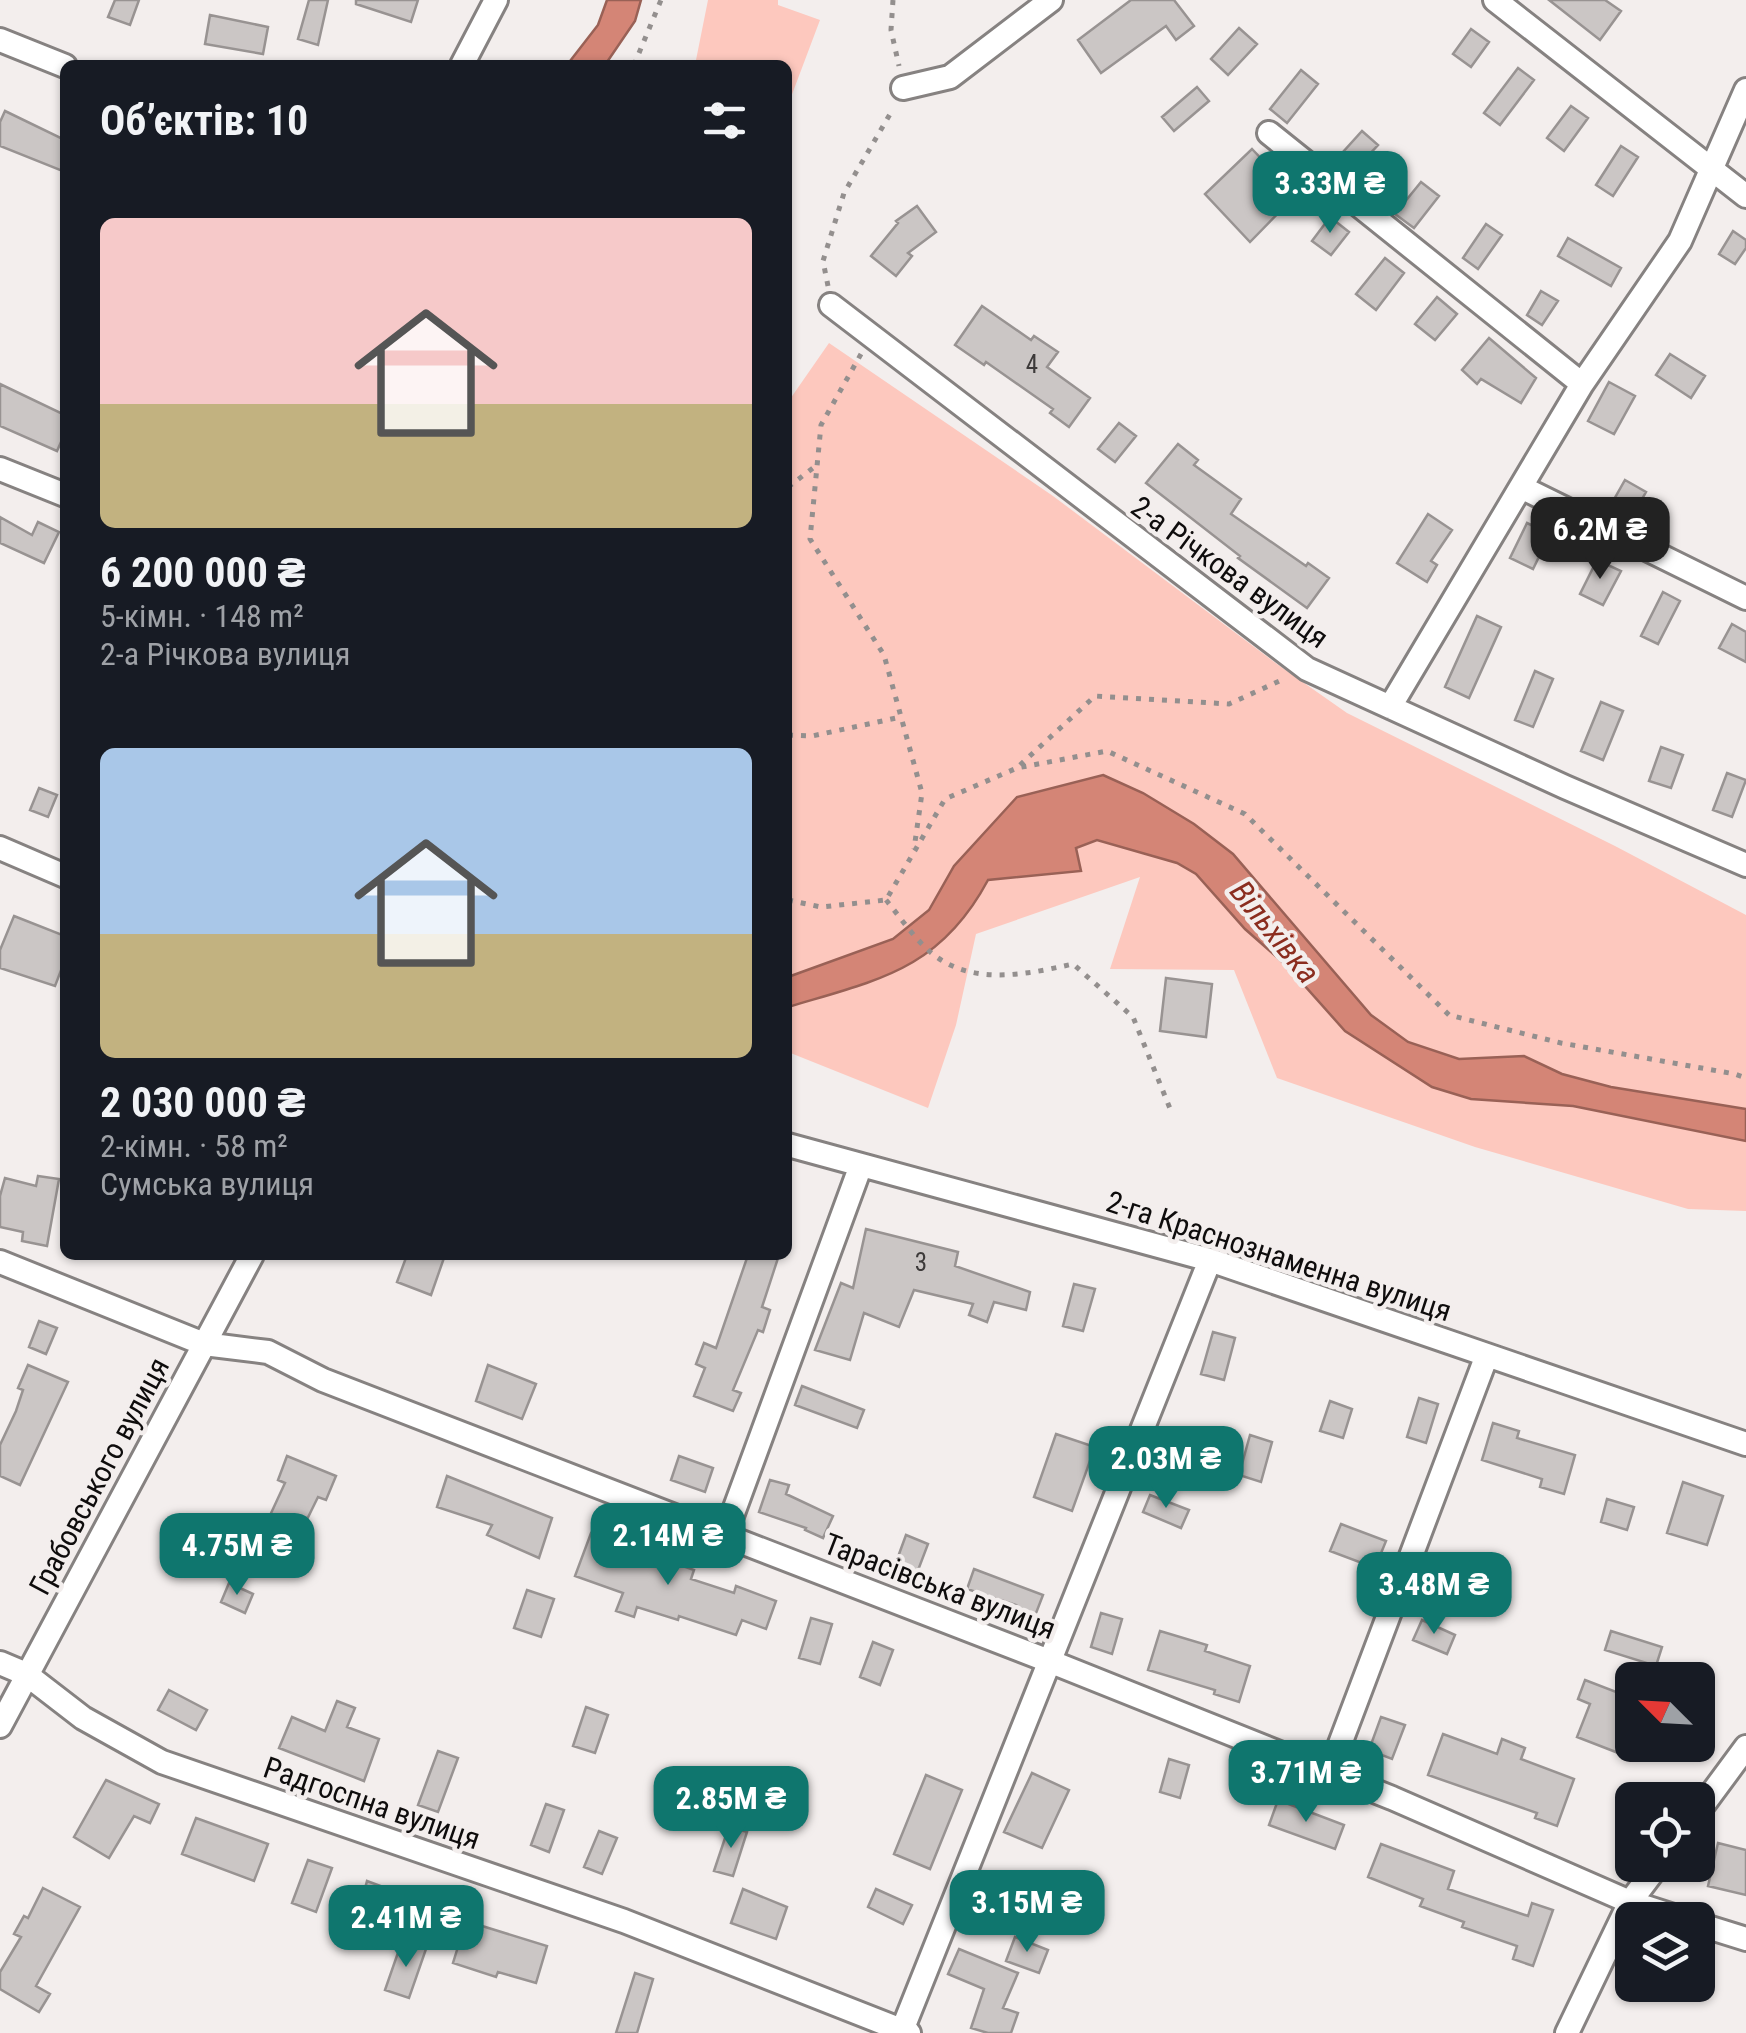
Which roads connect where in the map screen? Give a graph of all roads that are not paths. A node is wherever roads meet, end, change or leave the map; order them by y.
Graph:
1 (496, 0) edge
2 (1051, 0) edge
3 (1495, 0) edge
4 (0, 40) edge
5 (465, 60) edge
6 (60, 64) edge
7 (904, 88) road end
8 (1746, 90) edge
9 (1269, 133) dead end
10 (1710, 168) junction
11 (1746, 196) edge
12 (830, 304) road end
13 (1582, 384) junction
14 (0, 469) edge
15 (1523, 488) junction
16 (60, 494) edge
17 (1746, 598) edge
18 (1390, 707) junction
19 (0, 848) edge
20 (1746, 865) edge
21 (60, 874) edge
22 (792, 1146) edge
23 (861, 1164) junction
24 (249, 1260) edge
25 (1210, 1260) junction
26 (0, 1262) edge
27 (204, 1344) junction
28 (1487, 1355) junction
29 (1746, 1444) edge
30 (725, 1535) junction
31 (1050, 1661) junction
32 (0, 1664) edge
33 (26, 1674) junction
34 (0, 1726) edge
35 (1746, 1748) edge
36 (1329, 1773) junction
37 (1715, 1789) edge
38 (1645, 1882) edge
39 (1630, 1902) joint
40 (1715, 1929) edge
41 (1615, 1934) edge
42 (1746, 1939) edge
43 (904, 2032) edge
44 (1568, 2033) edge

1 - 5 street
2 - 7 street
3 - 10 street
4 - 6 street
8 - 10 street
9 - 13 street
10 - 11 street
10 - 13 street
12 - 18 street, 2-а Річкова вулиця
13 - 15 street
14 - 16 street
15 - 17 street
15 - 18 street
18 - 20 street, 2-а Річкова вулиця
19 - 21 street
22 - 23 street, 2-га Краснознаменна вулиця
23 - 25 street, 2-га Краснознаменна вулиця
23 - 30 street
24 - 27 street, Грабовського вулиця
25 - 28 street, 2-га Краснознаменна вулиця
25 - 31 street
26 - 27 street, Тарасівська вулиця
27 - 30 street, Тарасівська вулиця
27 - 33 street, Грабовського вулиця
28 - 29 street, 2-га Краснознаменна вулиця
28 - 36 street
30 - 31 street, Тарасівська вулиця
31 - 36 street, Тарасівська вулиця
31 - 43 street
32 - 33 street, Радгоспна вулиця
33 - 34 street, Грабовського вулиця
33 - 43 street, Радгоспна вулиця
35 - 37 street
36 - 39 street, Тарасівська вулиця
38 - 39 street
40 - 42 street
41 - 44 street

